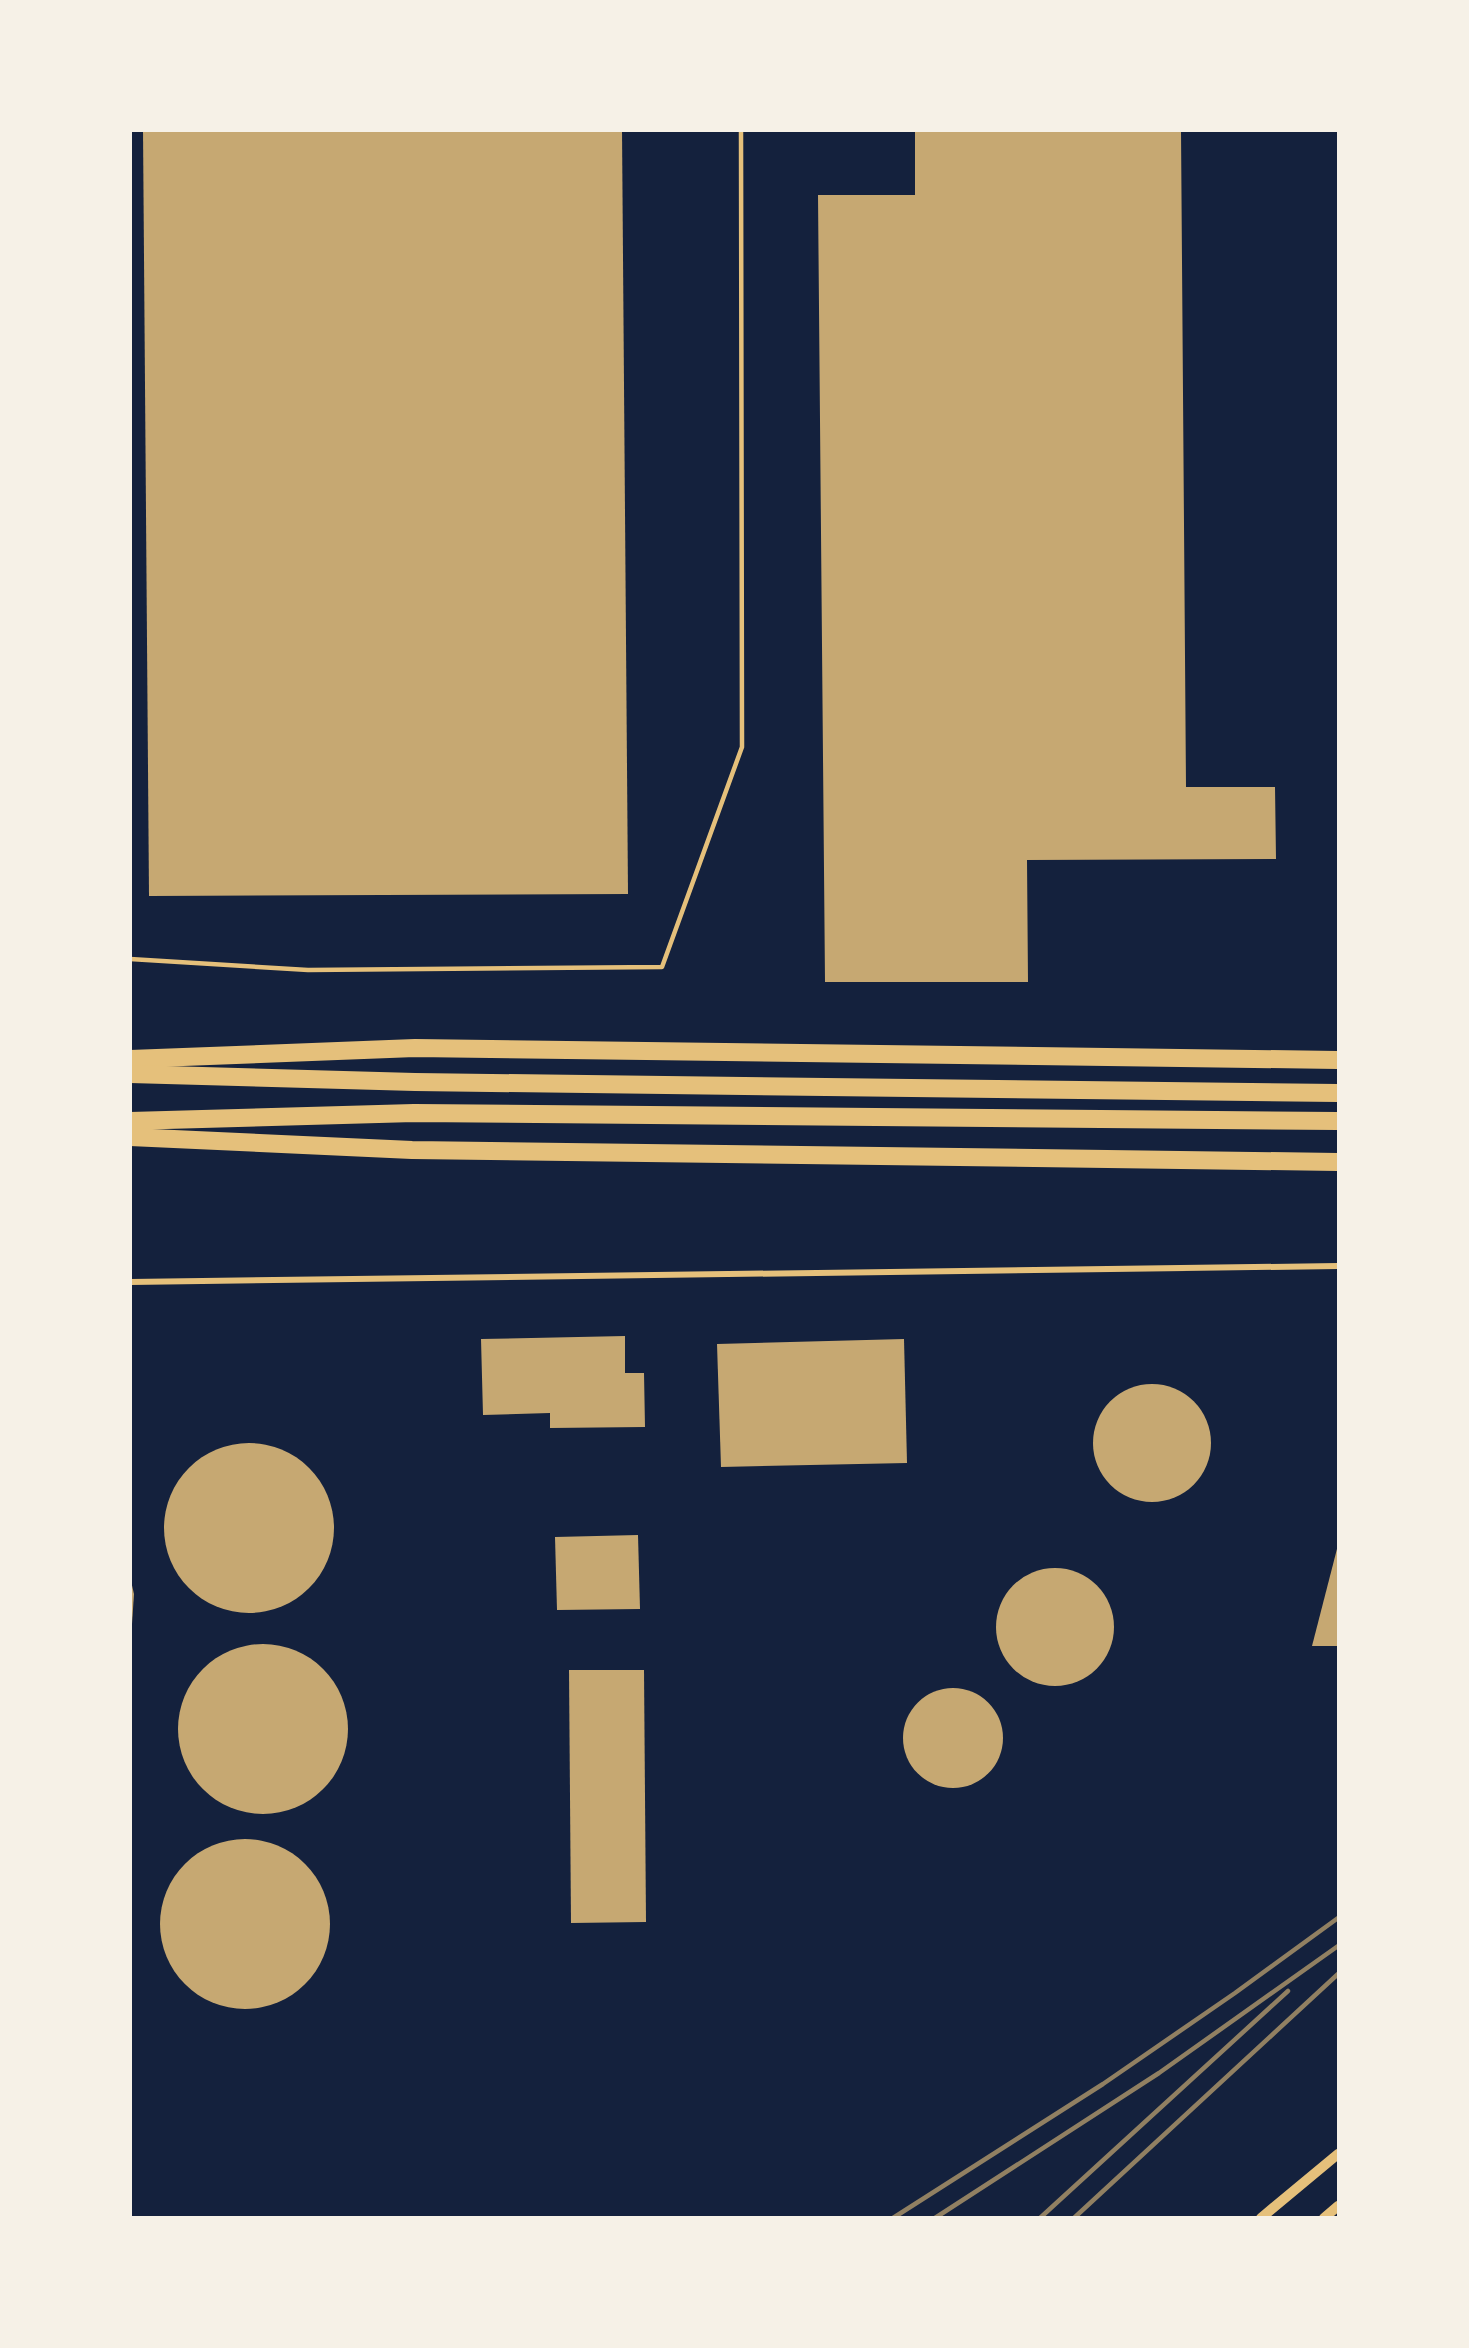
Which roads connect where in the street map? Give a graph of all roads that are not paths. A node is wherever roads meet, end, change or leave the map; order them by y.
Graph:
1 (741, 130) edge
2 (130, 959) edge
3 (130, 1059) edge
4 (1338, 1060) edge
5 (130, 1074) edge
6 (1338, 1093) edge
7 (1338, 1120) edge
8 (130, 1121) edge
9 (130, 1137) edge
10 (1338, 1162) edge
11 (1338, 1266) edge
12 (130, 1282) edge
13 (1338, 2154) edge
14 (1338, 2206) edge
15 (1261, 2217) edge
16 (1324, 2217) edge

1 - 2 lane
3 - 4 highway
5 - 6 highway
7 - 8 highway
9 - 10 highway
11 - 12 street
13 - 15 street
14 - 16 street

